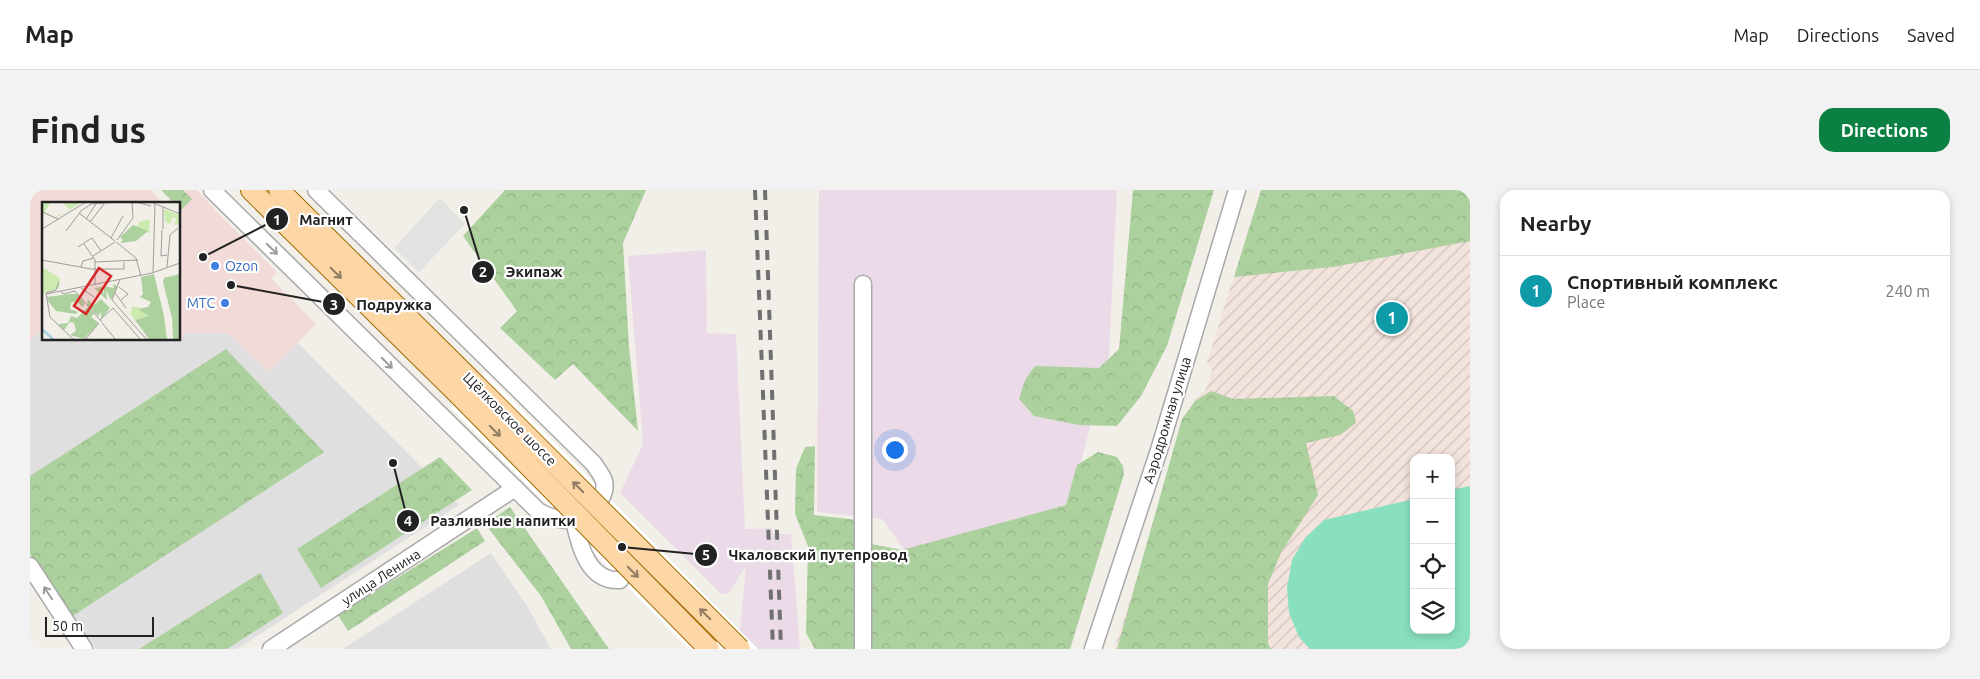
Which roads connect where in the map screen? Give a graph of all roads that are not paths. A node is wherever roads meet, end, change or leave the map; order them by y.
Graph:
1 (212, 190) edge
2 (252, 190) edge
3 (279, 190) edge
4 (316, 190) edge
5 (1237, 190) edge
6 (863, 284) dead end
7 (468, 390) junction
8 (515, 488) junction
9 (574, 520) junction
10 (30, 566) edge
11 (620, 580) dead end
12 (84, 649) edge
13 (271, 649) edge
14 (709, 649) edge
15 (740, 649) edge
16 (863, 649) edge
17 (1093, 649) edge

1 -> 8 street
2 -> 7 main road, Щёлковское шоссе
3 - 7 main road, Щёлковское шоссе
4 - 9 street
5 - 17 street, Аэродромная улица
6 - 16 street
7 -> 14 main road, Щёлковское шоссе, bridge
15 -> 7 main road, Щёлковское шоссе, bridge
8 - 9 street
8 - 13 street, улица Ленина
9 - 11 street
12 -> 10 street

